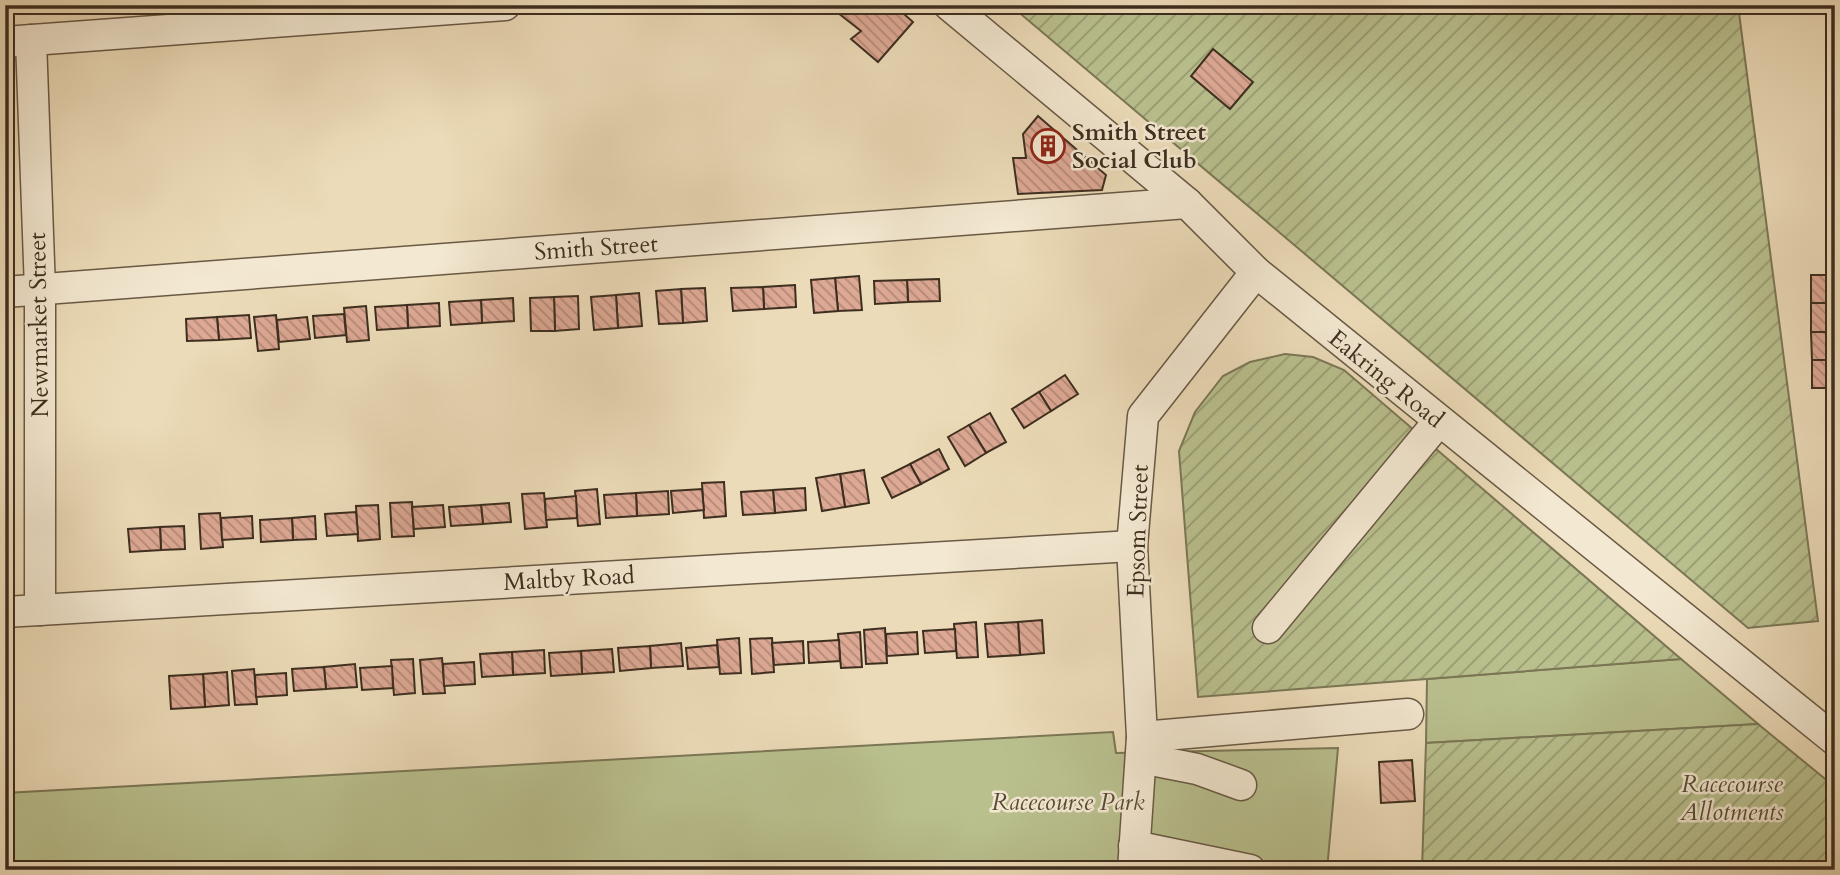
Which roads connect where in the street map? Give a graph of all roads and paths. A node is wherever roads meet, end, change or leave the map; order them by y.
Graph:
1 (505, 5) edge
2 (949, 5) edge
3 (18, 41) edge
4 (1187, 203) junction
5 (1256, 272) junction
6 (40, 290) junction
7 (5, 292) edge
8 (1438, 421) junction
9 (1132, 546) junction
10 (40, 610) junction
11 (5, 612) edge
12 (1268, 628) dead end
13 (1408, 714) dead end
14 (1835, 740) edge
15 (1141, 747) junction
16 (1241, 785) dead end
17 (1133, 858) edge
18 (1250, 870) edge

1 - 3 street
2 - 4 street, Eakring Road
3 - 6 street, Newmarket Street
4 - 5 street, Eakring Road
4 - 6 street, Smith Street
5 - 8 street, Eakring Road
5 - 9 street, Epsom Street
6 - 7 street, Smith Street
6 - 10 street, Newmarket Street
8 - 12 street
8 - 14 street, Eakring Road
9 - 10 street, Maltby Road
9 - 15 street, Epsom Street
10 - 11 street, Maltby Road
13 - 15 street
15 - 16 street
15 - 17 street, Epsom Street
17 - 18 street

